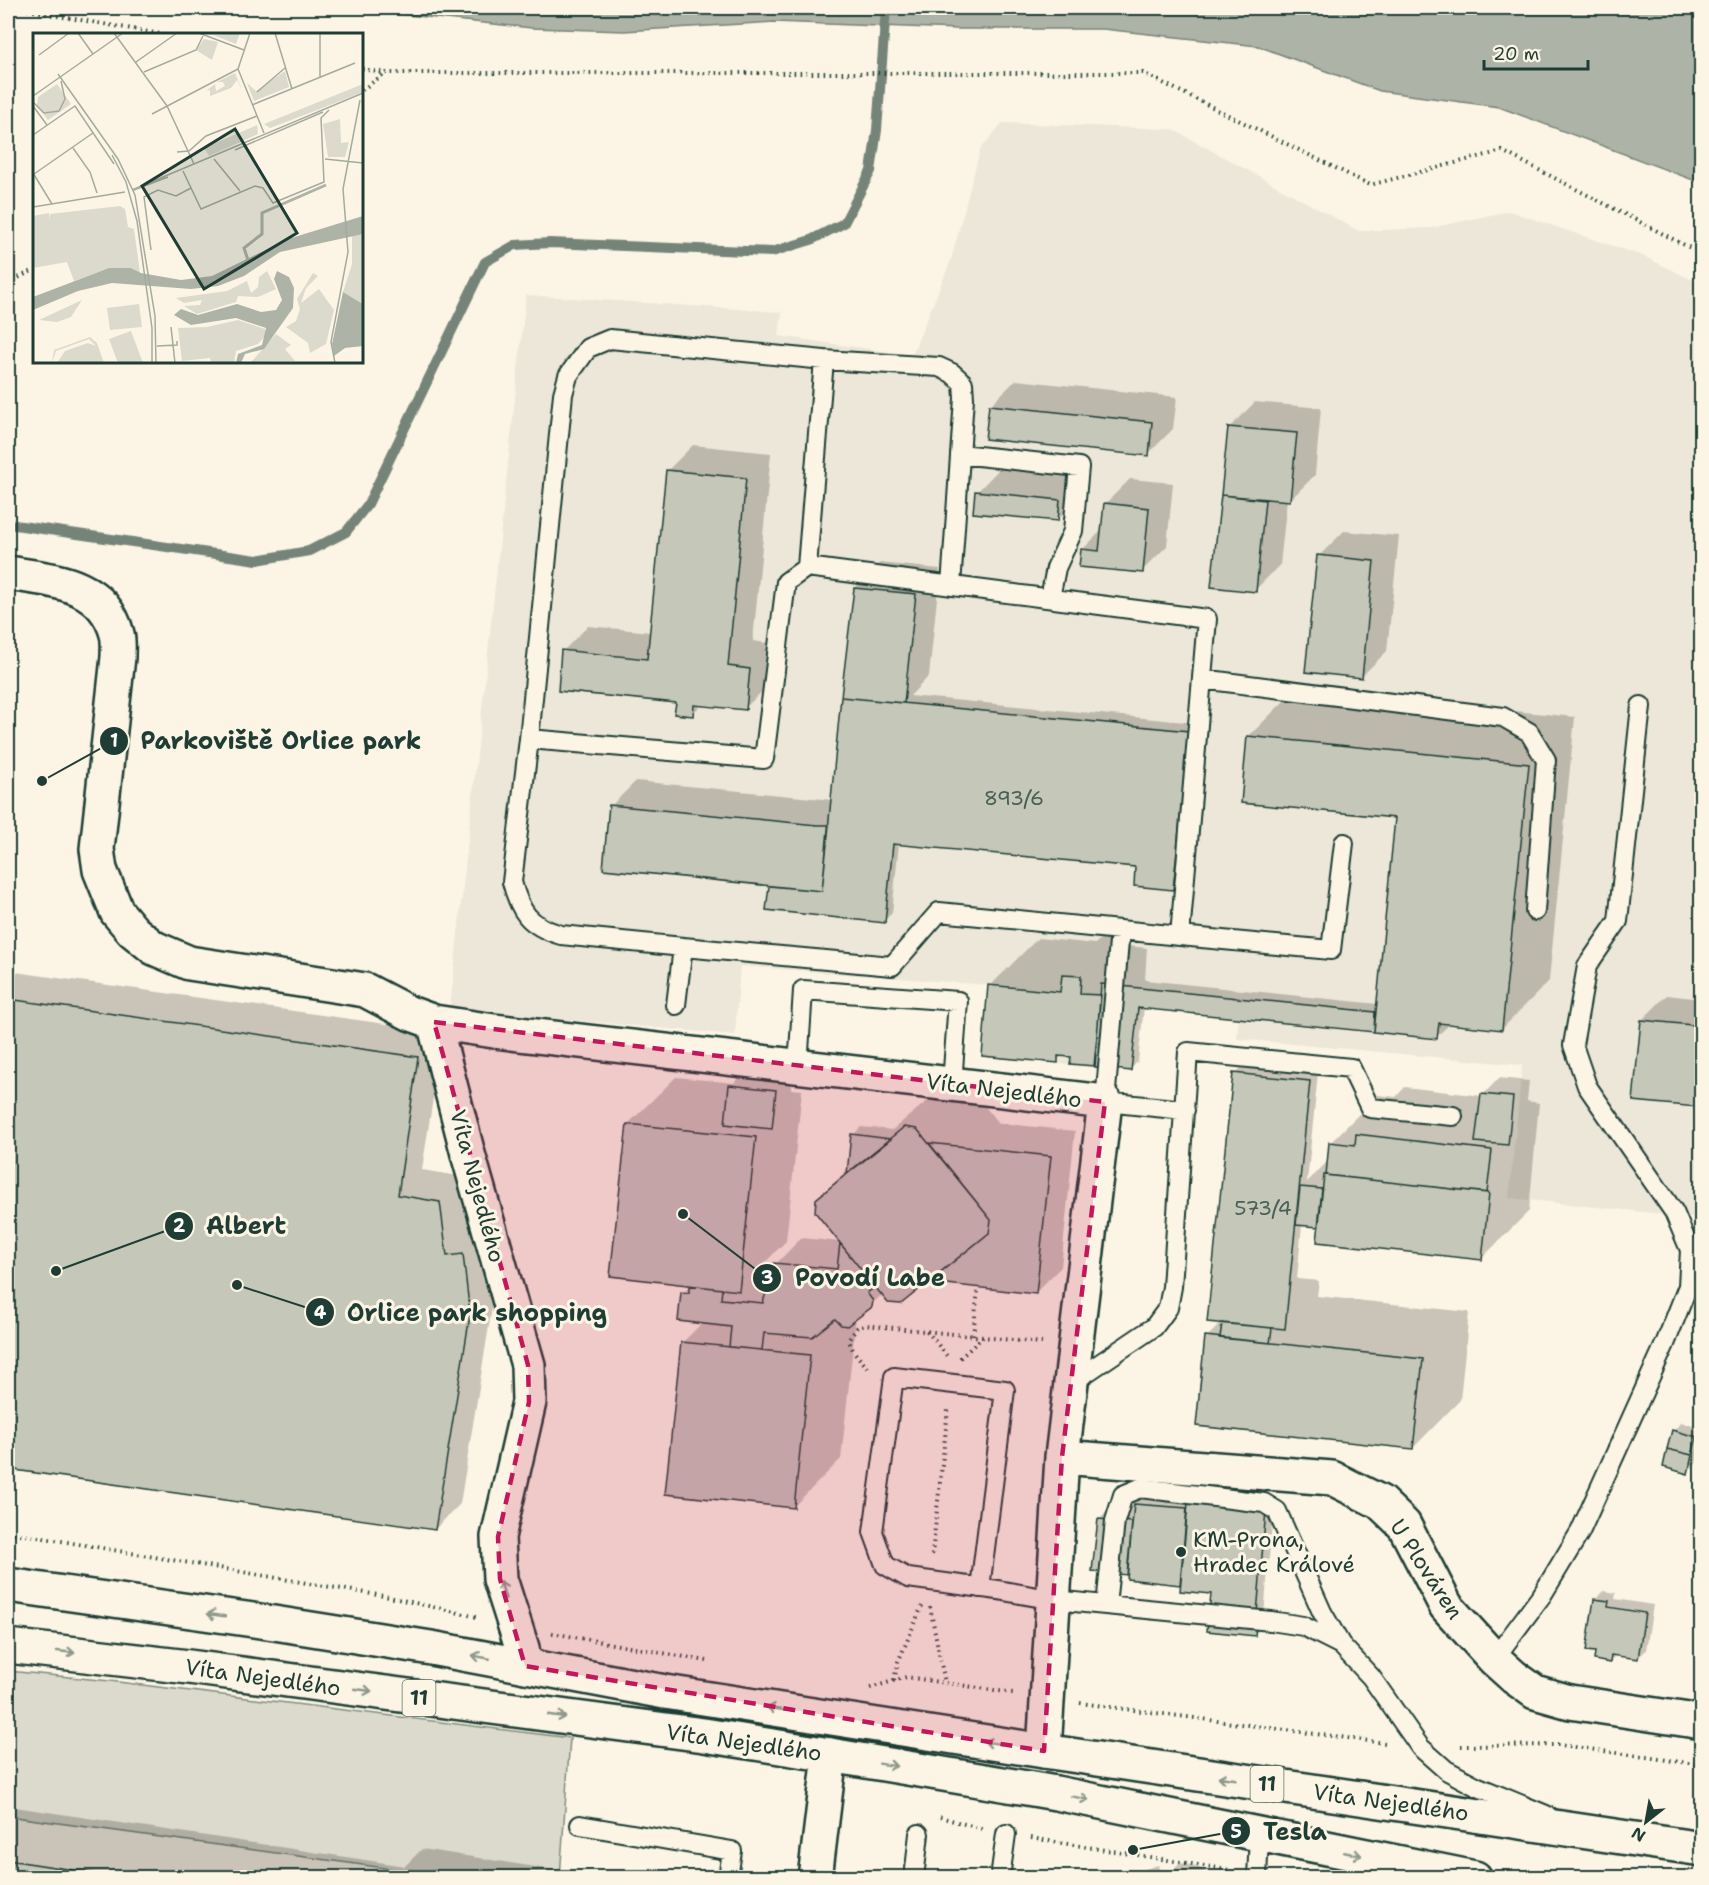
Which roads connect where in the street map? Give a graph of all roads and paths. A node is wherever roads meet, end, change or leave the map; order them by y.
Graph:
1 (22, 8) edge
2 (155, 33) edge
3 (363, 69) edge
4 (385, 74) junction
5 (363, 89) edge
6 (1701, 254) edge
7 (33, 270) edge
8 (8, 283) edge
9 (824, 360) junction
10 (960, 454) junction
11 (807, 567) junction
12 (8, 573) edge
13 (951, 586) junction
14 (1050, 598) junction
15 (1202, 679) junction
16 (1641, 706) dead end
17 (529, 739) junction
18 (1344, 843) dead end
19 (1535, 911) dead end
20 (1120, 930) junction
21 (1180, 936) junction
22 (683, 947) junction
23 (676, 1005) dead end
24 (434, 1022) junction
25 (798, 1067) junction
26 (952, 1084) junction
27 (1105, 1102) junction
28 (1185, 1110) junction
29 (1453, 1116) dead end
30 (978, 1289) dead end
31 (927, 1331) junction
32 (973, 1335) junction
33 (984, 1337) junction
34 (1076, 1346) junction
35 (867, 1366) dead end
36 (1071, 1383) junction
37 (951, 1384) junction
38 (1062, 1457) junction
39 (8, 1532) edge
40 (8, 1585) edge
41 (928, 1587) junction
42 (980, 1588) junction
43 (1053, 1600) junction
44 (1106, 1605) junction
45 (516, 1626) junction
46 (1341, 1645) junction
47 (8, 1646) edge
48 (1494, 1659) junction
49 (714, 1662) dead end
50 (525, 1666) junction
51 (894, 1681) junction
52 (945, 1683) junction
53 (866, 1690) dead end
54 (1047, 1699) junction
55 (1701, 1722) edge
56 (1420, 1747) junction
57 (1044, 1751) junction
58 (830, 1755) junction
59 (1701, 1765) edge
60 (934, 1815) dead end
61 (580, 1825) dead end
62 (1586, 1831) junction
63 (919, 1834) dead end
64 (1006, 1834) junction
65 (1259, 1835) junction
66 (1701, 1848) edge
67 (1257, 1876) edge
68 (728, 1878) edge
69 (815, 1878) edge
70 (914, 1878) edge
71 (1000, 1878) edge
72 (1475, 1878) edge

1 - 2 path
3 - 4 path
4 - 5 path
4 - 6 path
7 - 8 path
9 - 10 lane
9 - 11 lane
9 - 17 lane
10 - 13 lane
10 - 14 lane
11 - 13 lane
11 - 17 lane
12 - 24 street, Víta Nejedlého
13 - 14 lane
14 - 15 lane
15 - 19 lane
15 - 21 lane
16 - 48 lane
17 - 22 lane
18 - 21 lane
20 - 21 lane
20 - 22 lane
20 - 27 lane
22 - 23 lane
24 - 25 street, Víta Nejedlého
45 -> 24 street, Víta Nejedlého
25 - 26 street, Víta Nejedlého
25 - 26 lane
26 - 27 street, Víta Nejedlého
27 - 28 lane
27 - 34 street, Víta Nejedlého
28 - 29 lane
28 - 36 lane
30 - 32 path
31 - 32 path
31 - 33 path
31 - 35 path
32 - 33 path
33 - 34 path
34 - 36 street, Víta Nejedlého
36 - 38 street, Víta Nejedlého
37 - 41 path
37 - 41 lane
37 - 42 lane
38 - 43 street, Víta Nejedlého
38 - 48 street, U Plováren
39 - 45 path
50 -> 40 street, Víta Nejedlého / 11
41 - 42 lane
41 - 51 path
41 - 52 path
42 - 43 lane
43 - 44 lane
43 - 54 street, Víta Nejedlého
44 - 46 lane
44 - 46 lane
45 - 49 path
45 - 50 street, Víta Nejedlého
46 - 56 lane
47 -> 58 street, Víta Nejedlého / 11
48 - 55 street, U Plováren
57 -> 50 street, Víta Nejedlého / 11
51 - 52 path
51 - 53 path
52 - 54 path
54 - 56 path
54 - 57 street, Víta Nejedlého
56 - 59 path
56 - 62 lane
62 -> 57 street, Víta Nejedlého / 11
58 -> 65 street, Víta Nejedlého / 11
58 - 69 street
60 - 64 path
61 - 68 lane
62 - 66 street, Víta Nejedlého / 11
63 - 70 lane
64 - 67 path
64 - 71 lane
65 - 67 lane
65 -> 72 street, Víta Nejedlého / 11

